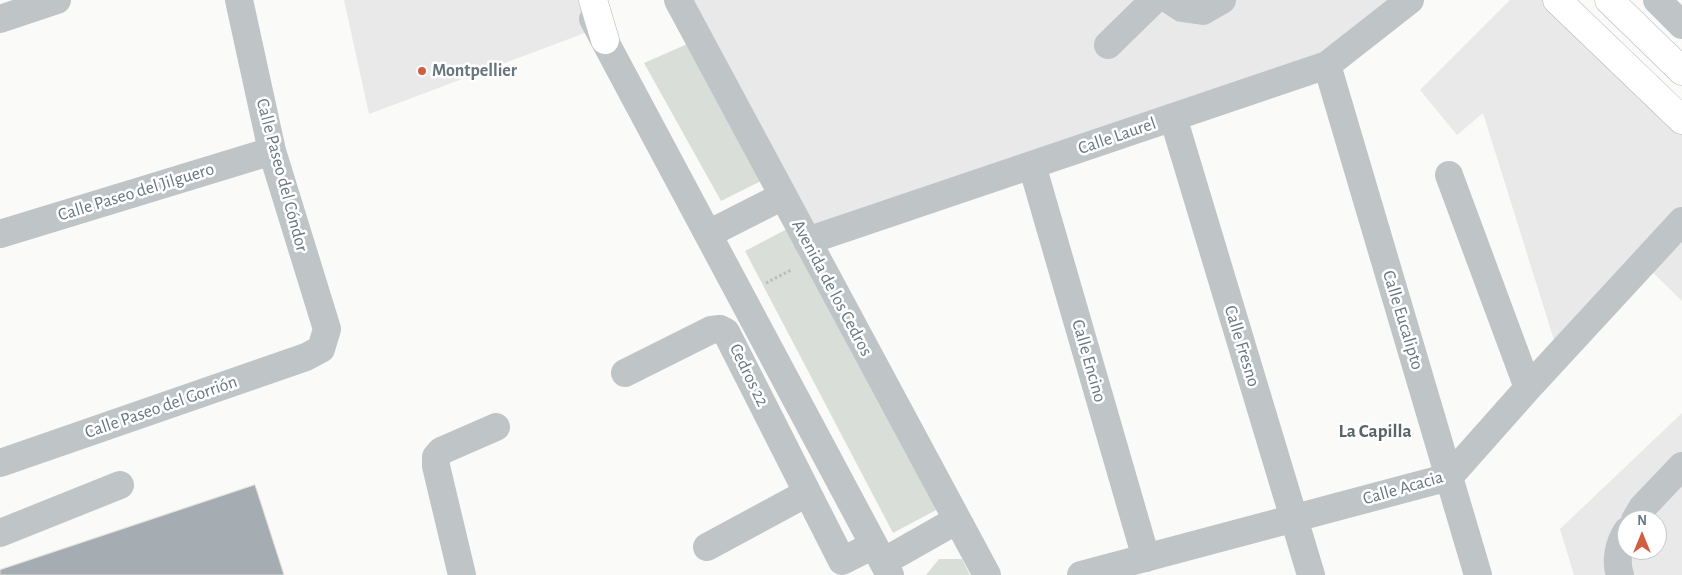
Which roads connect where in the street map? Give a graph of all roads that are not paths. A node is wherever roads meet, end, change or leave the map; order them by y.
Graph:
1 (57, 0) edge
2 (239, 0) edge
3 (583, 0) edge
4 (593, 0) edge
5 (678, 0) edge
6 (1154, 0) edge
7 (1170, 0) edge
8 (1222, 0) edge
9 (1410, 0) edge
10 (1557, 0) edge
11 (1609, 0) edge
12 (1657, 0) edge
13 (0, 19) edge
14 (1682, 25) edge
15 (605, 40) junction
16 (1108, 45) dead end
17 (1327, 65) junction
18 (1682, 71) edge
19 (1173, 117) junction
20 (1682, 120) edge
21 (272, 151) junction
22 (1032, 165) junction
23 (1449, 175) dead end
24 (783, 196) junction
25 (1682, 221) edge
26 (0, 234) edge
27 (708, 234) junction
28 (812, 249) junction
29 (320, 349) joint
30 (625, 373) dead end
31 (1528, 388) junction
32 (496, 427) dead end
33 (0, 463) edge
34 (1682, 466) edge
35 (1449, 477) junction
36 (120, 486) dead end
37 (807, 493) junction
38 (1641, 510) edge
39 (1294, 518) junction
40 (957, 520) junction
41 (0, 533) edge
42 (707, 547) dead end
43 (1146, 558) junction
44 (1618, 560) edge
45 (882, 561) edge
46 (846, 568) edge
47 (462, 575) edge
48 (987, 575) edge
49 (1082, 575) edge
50 (1311, 575) edge
51 (1478, 575) edge
52 (1620, 575) edge

1 - 13 street
2 - 21 street, Calle Paseo del Cóndor
3 - 15 street
4 - 15 main road
5 - 24 street, Avenida de los Cedros
6 - 16 street
7 - 8 street
9 - 17 street, Calle Laurel
10 - 20 main road
11 - 18 main road
12 - 14 street
15 - 27 street
17 - 19 street, Calle Laurel
17 - 35 street, Calle Eucalipto
19 - 22 street, Calle Laurel
19 - 39 street, Calle Fresno
21 - 26 street, Calle Paseo del Jilguero
21 - 29 street, Calle Paseo del Cóndor
22 - 28 street, Calle Laurel
22 - 43 street, Calle Encino
23 - 31 street
24 - 27 street
24 - 28 street, Avenida de los Cedros
25 - 31 street, Calle Acacia
27 - 45 street
28 - 40 street, Avenida de los Cedros
29 - 33 street, Calle Paseo del Gorrión
30 - 37 street, Cedros 22
31 - 35 street, Calle Acacia
32 - 47 street
34 - 38 street
35 - 39 street, Calle Acacia
35 - 51 street, Calle Eucalipto
36 - 41 street
37 - 42 street
37 - 46 street, Cedros 22
39 - 43 street, Calle Acacia
39 - 50 street, Calle Fresno
40 - 45 street, Cedros 22
40 - 48 street, Avenida de los Cedros
43 - 49 street, Calle Acacia
44 - 52 street
45 - 46 street, Cedros 22

